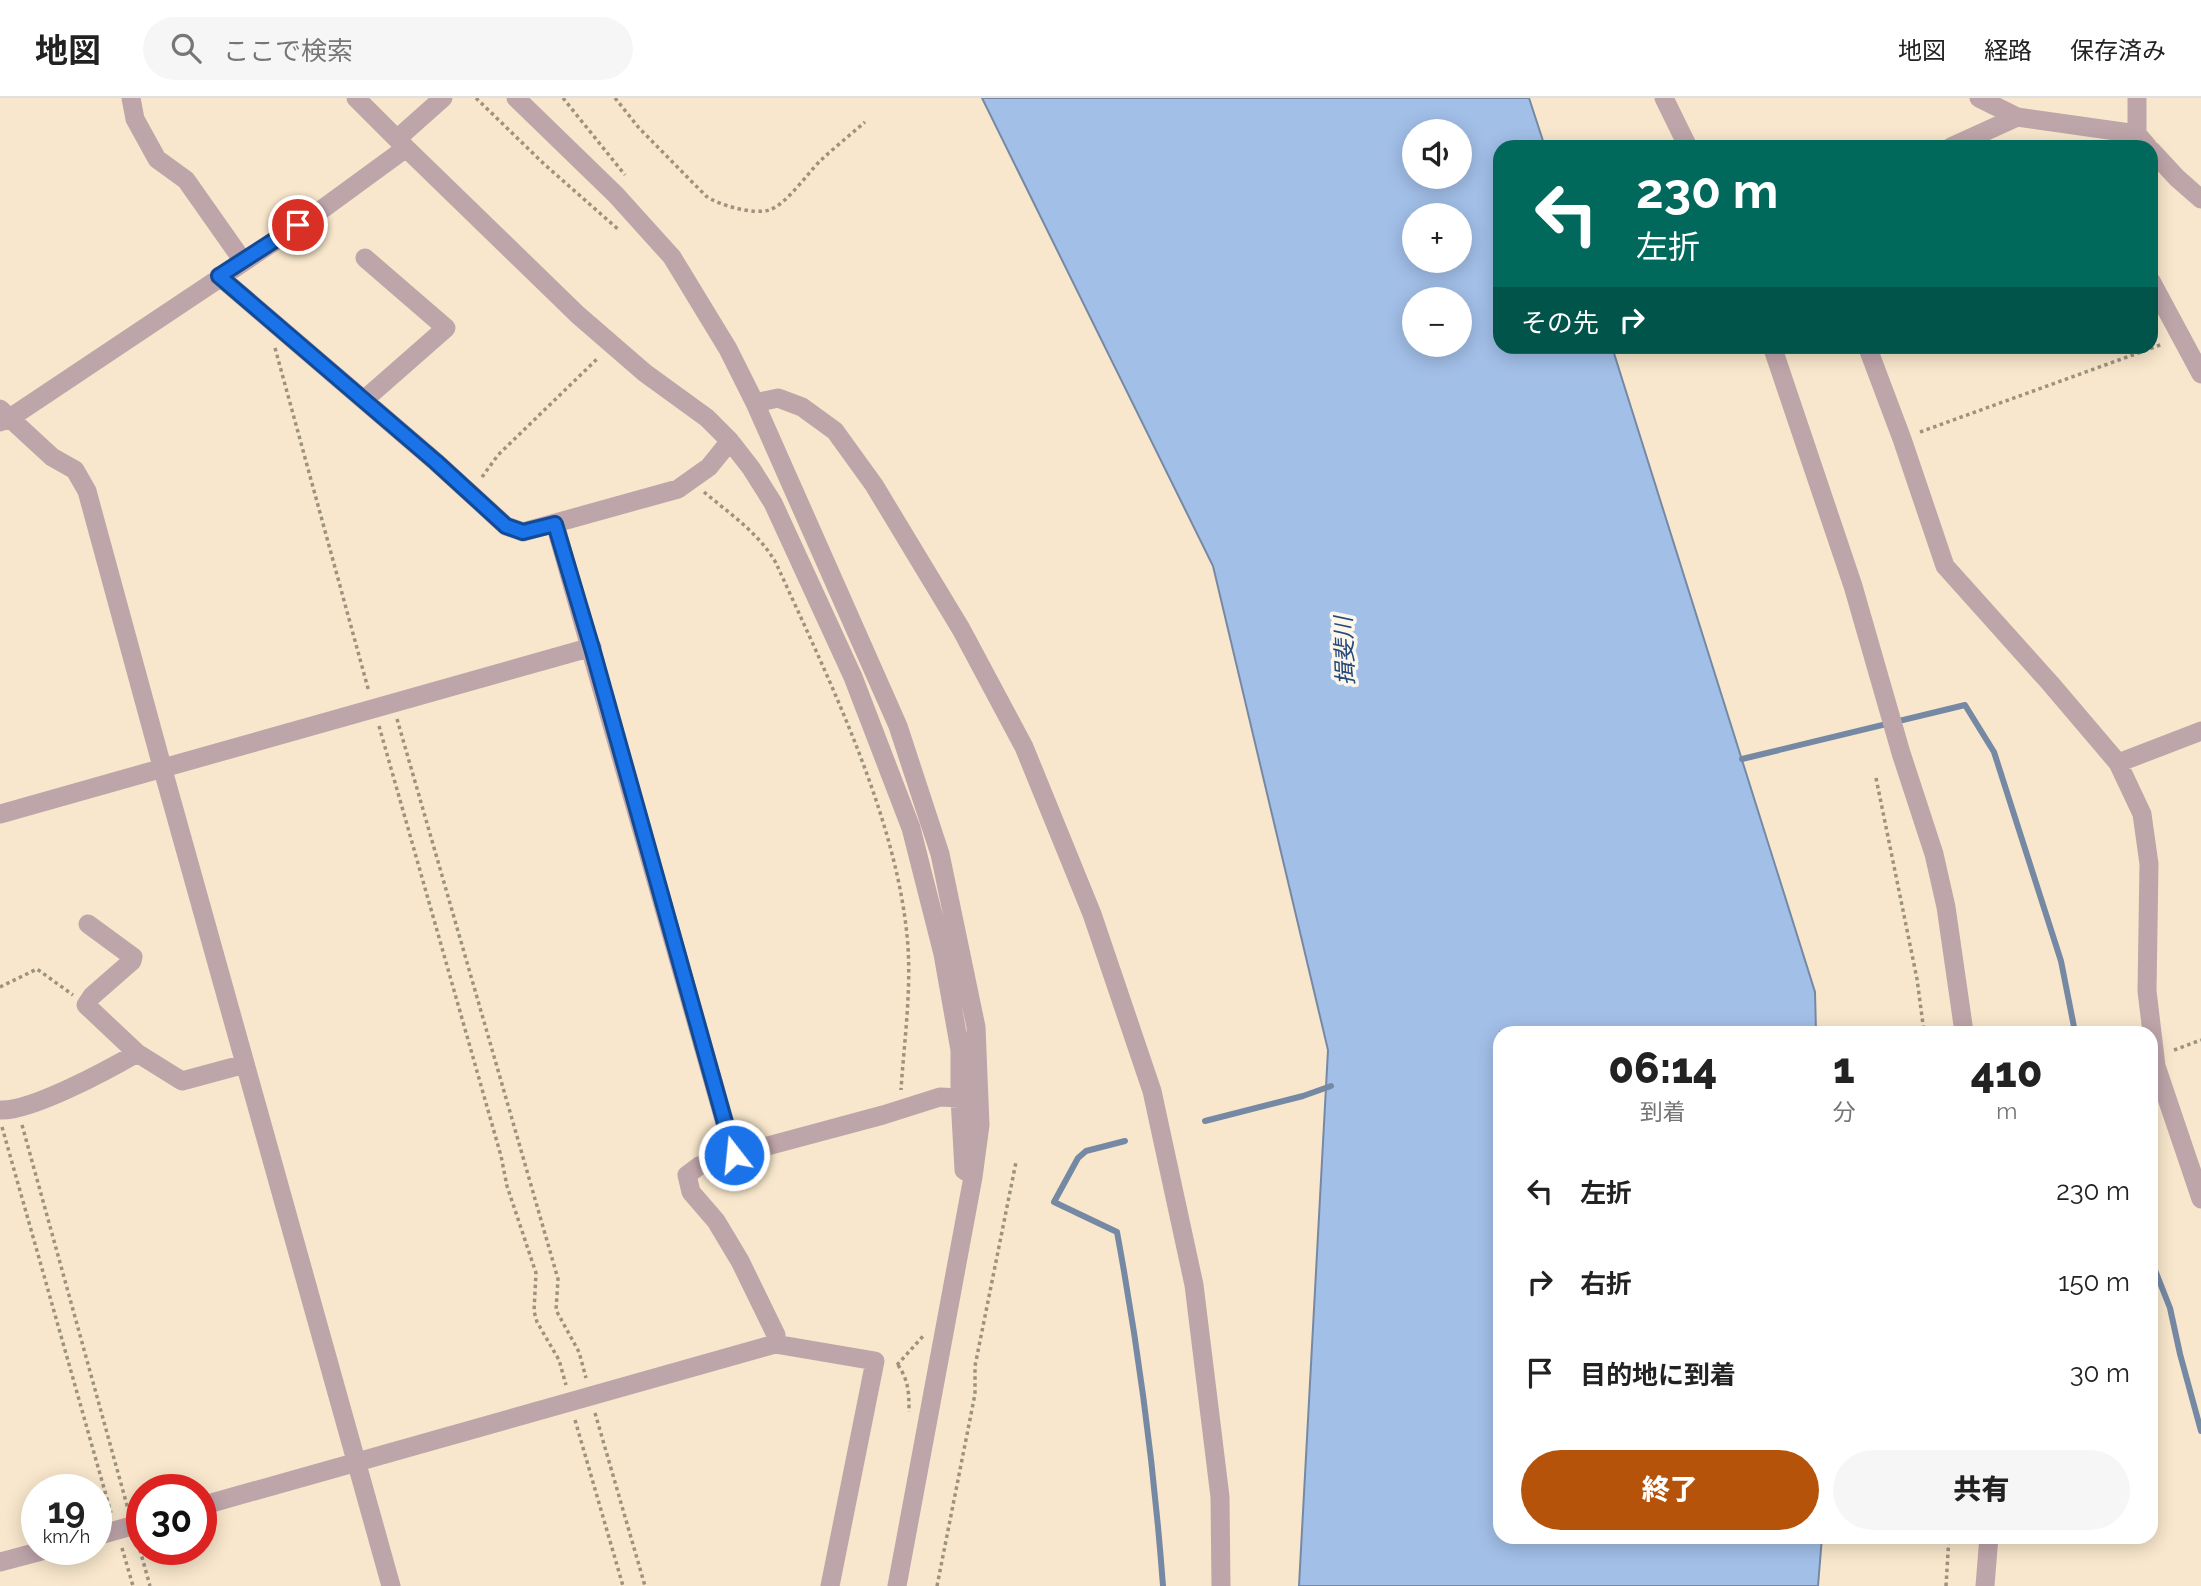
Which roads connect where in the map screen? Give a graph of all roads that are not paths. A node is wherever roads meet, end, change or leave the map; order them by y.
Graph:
1 (131, 98) edge
2 (356, 98) edge
3 (443, 98) edge
4 (516, 98) edge
5 (1664, 98) edge
6 (1979, 98) edge
7 (2137, 98) edge
8 (2017, 117) junction
9 (1685, 140) edge
10 (1966, 140) edge
11 (2126, 140) edge
12 (2144, 140) edge
13 (402, 143) junction
14 (2158, 158) edge
15 (2201, 199) edge
16 (365, 258) dead end
17 (243, 261) junction
18 (219, 276) junction
19 (2158, 294) edge
20 (1775, 354) edge
21 (1870, 354) edge
22 (2201, 374) edge
23 (364, 400) junction
24 (755, 402) junction
25 (3, 416) edge
26 (730, 441) junction
27 (555, 524) junction
28 (592, 648) junction
29 (2201, 731) edge
30 (2118, 763) junction
31 (163, 770) junction
32 (0, 814) edge
33 (88, 923) dead end
34 (1963, 1026) edge
35 (2151, 1026) edge
36 (137, 1053) junction
37 (245, 1064) junction
38 (2158, 1066) edge
39 (960, 1098) junction
40 (6, 1112) edge
41 (734, 1155) junction
42 (973, 1177) junction
43 (2201, 1199) edge
44 (775, 1344) junction
45 (358, 1461) junction
46 (217, 1501) edge
47 (1988, 1544) edge
48 (21, 1556) edge
49 (0, 1562) edge
50 (391, 1586) edge
51 (830, 1586) edge
52 (897, 1586) edge
53 (1221, 1586) edge
54 (1985, 1586) edge

1 - 17 street
2 - 13 street
3 - 13 street
4 - 24 street
5 - 9 street
6 - 8 street
7 - 12 street
8 - 10 street
8 - 11 street
13 - 17 street
13 - 26 street
14 - 15 street
16 - 23 street
17 - 18 street
18 - 23 street
18 - 25 street
19 - 22 street
20 - 34 street
21 - 30 street
23 - 27 street
24 - 42 street
24 - 53 street
25 - 31 street
26 - 27 street
26 - 39 street
27 - 28 street
28 - 31 street
28 - 41 street
29 - 30 street
30 - 35 street
31 - 32 street
31 - 37 street
33 - 36 street
36 - 37 street
36 - 40 street
37 - 45 street
38 - 43 street
39 - 41 street
39 - 42 street
41 - 44 street
42 - 52 street
44 - 45 street
44 - 51 street
45 - 46 street
45 - 50 street
47 - 54 street
48 - 49 street

